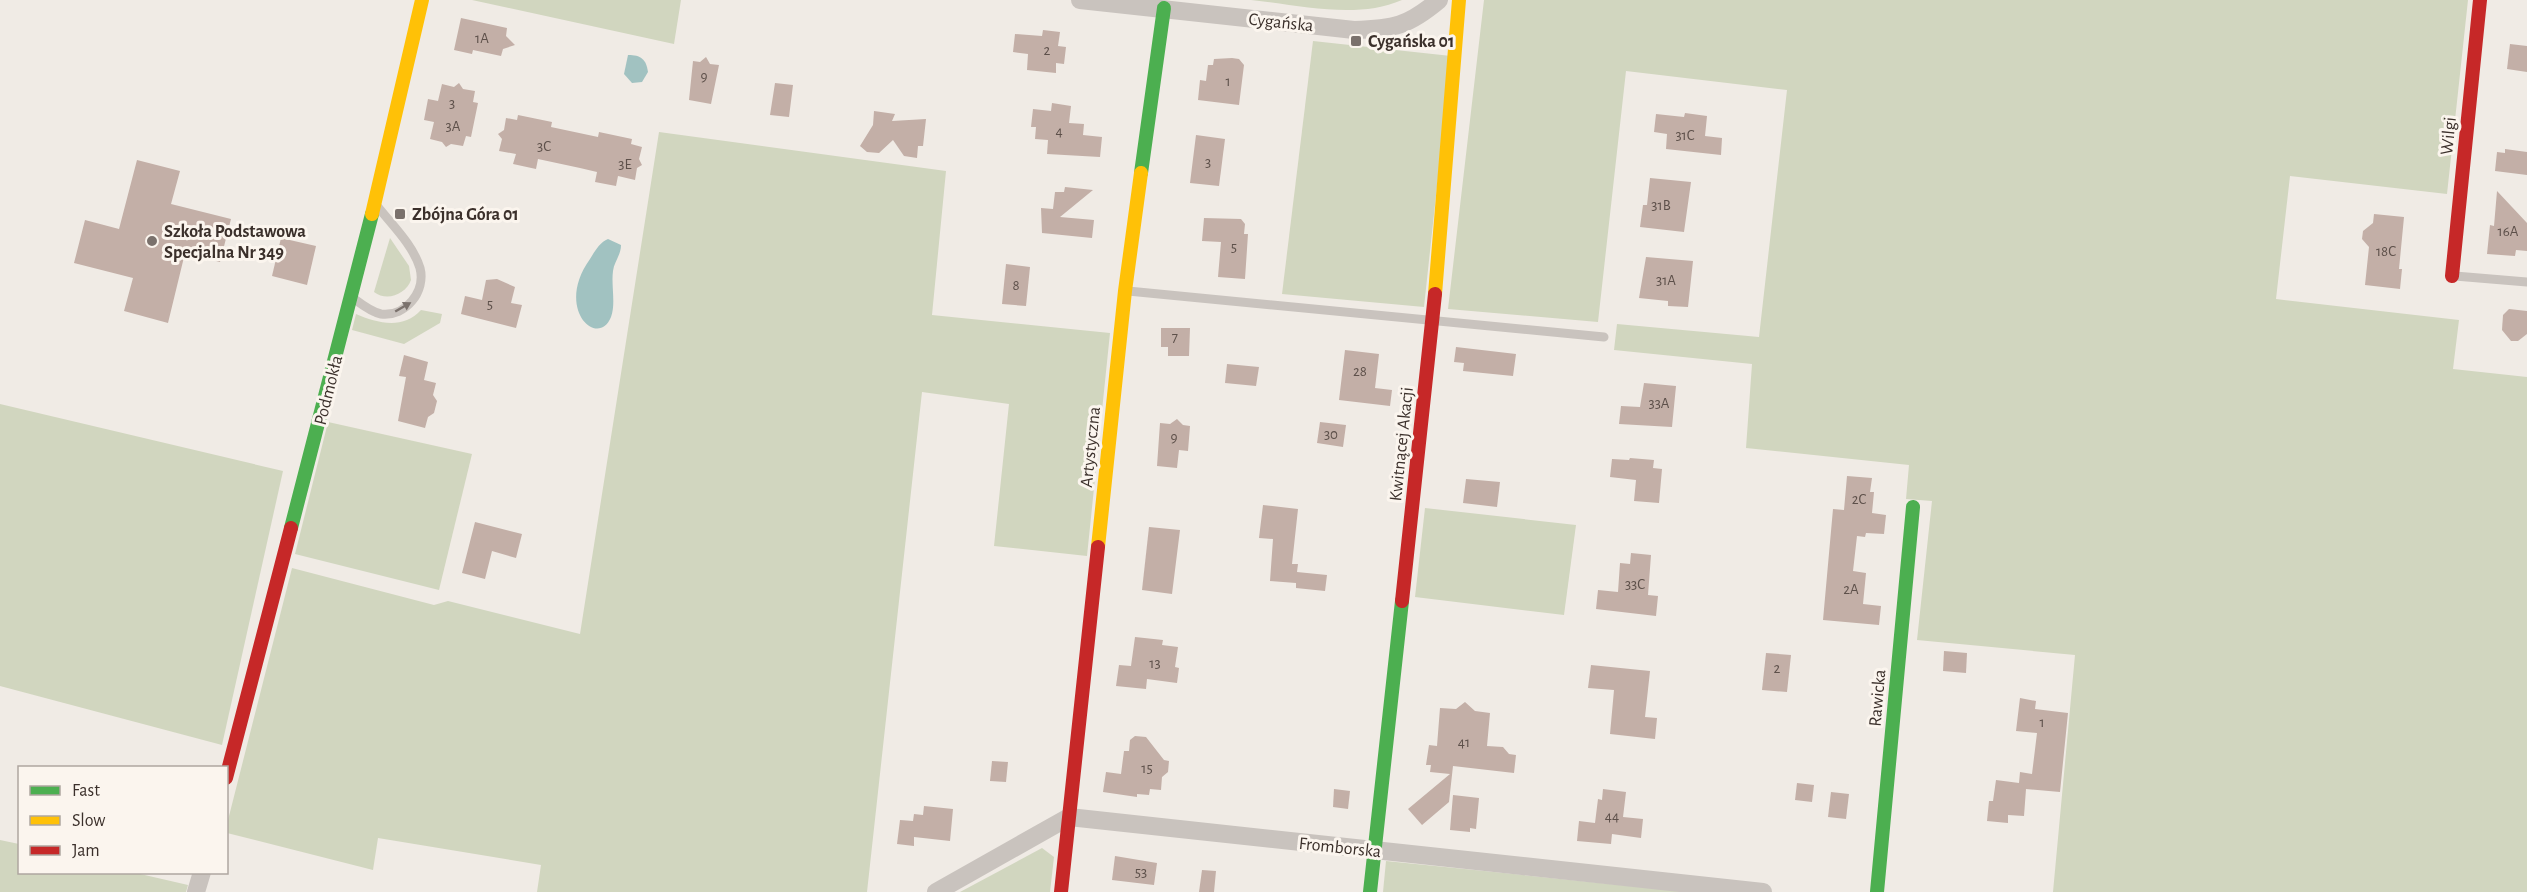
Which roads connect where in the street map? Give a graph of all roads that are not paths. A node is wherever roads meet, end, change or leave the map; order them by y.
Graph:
1 (422, 0) edge
2 (1080, 0) edge
3 (1439, 0) edge
4 (1459, 0) edge
5 (2480, 0) edge
6 (1164, 8) junction
7 (375, 204) junction
8 (2452, 276) joint
9 (2527, 282) edge
10 (1125, 291) junction
11 (351, 296) junction
12 (1433, 318) junction
13 (1605, 337) dead end
14 (1913, 507) dead end
15 (228, 770) edge
16 (1069, 817) junction
17 (1374, 850) junction
18 (202, 874) edge
19 (196, 892) edge
20 (936, 892) edge
21 (1061, 892) edge
22 (1370, 892) edge
23 (1763, 892) edge
24 (1877, 892) edge

1 - 7 street, Podmokła
2 - 6 street, Cygańska
3 - 6 street, Cygańska
4 - 12 street, Kwitnącej Akacji
5 - 8 street, Wilgi
6 - 10 street, Artystyczna
7 - 11 street, Podmokła
11 -> 7 lane
8 - 9 lane
10 - 12 lane
10 - 16 street, Artystyczna
11 - 15 street, Podmokła
12 - 13 lane
12 - 17 street, Kwitnącej Akacji
14 - 24 street, Rawicka
16 - 17 street, Fromborska
16 - 20 street
16 - 21 street, Artystyczna
17 - 22 street, Kwitnącej Akacji
17 - 23 street, Fromborska
18 - 19 street

